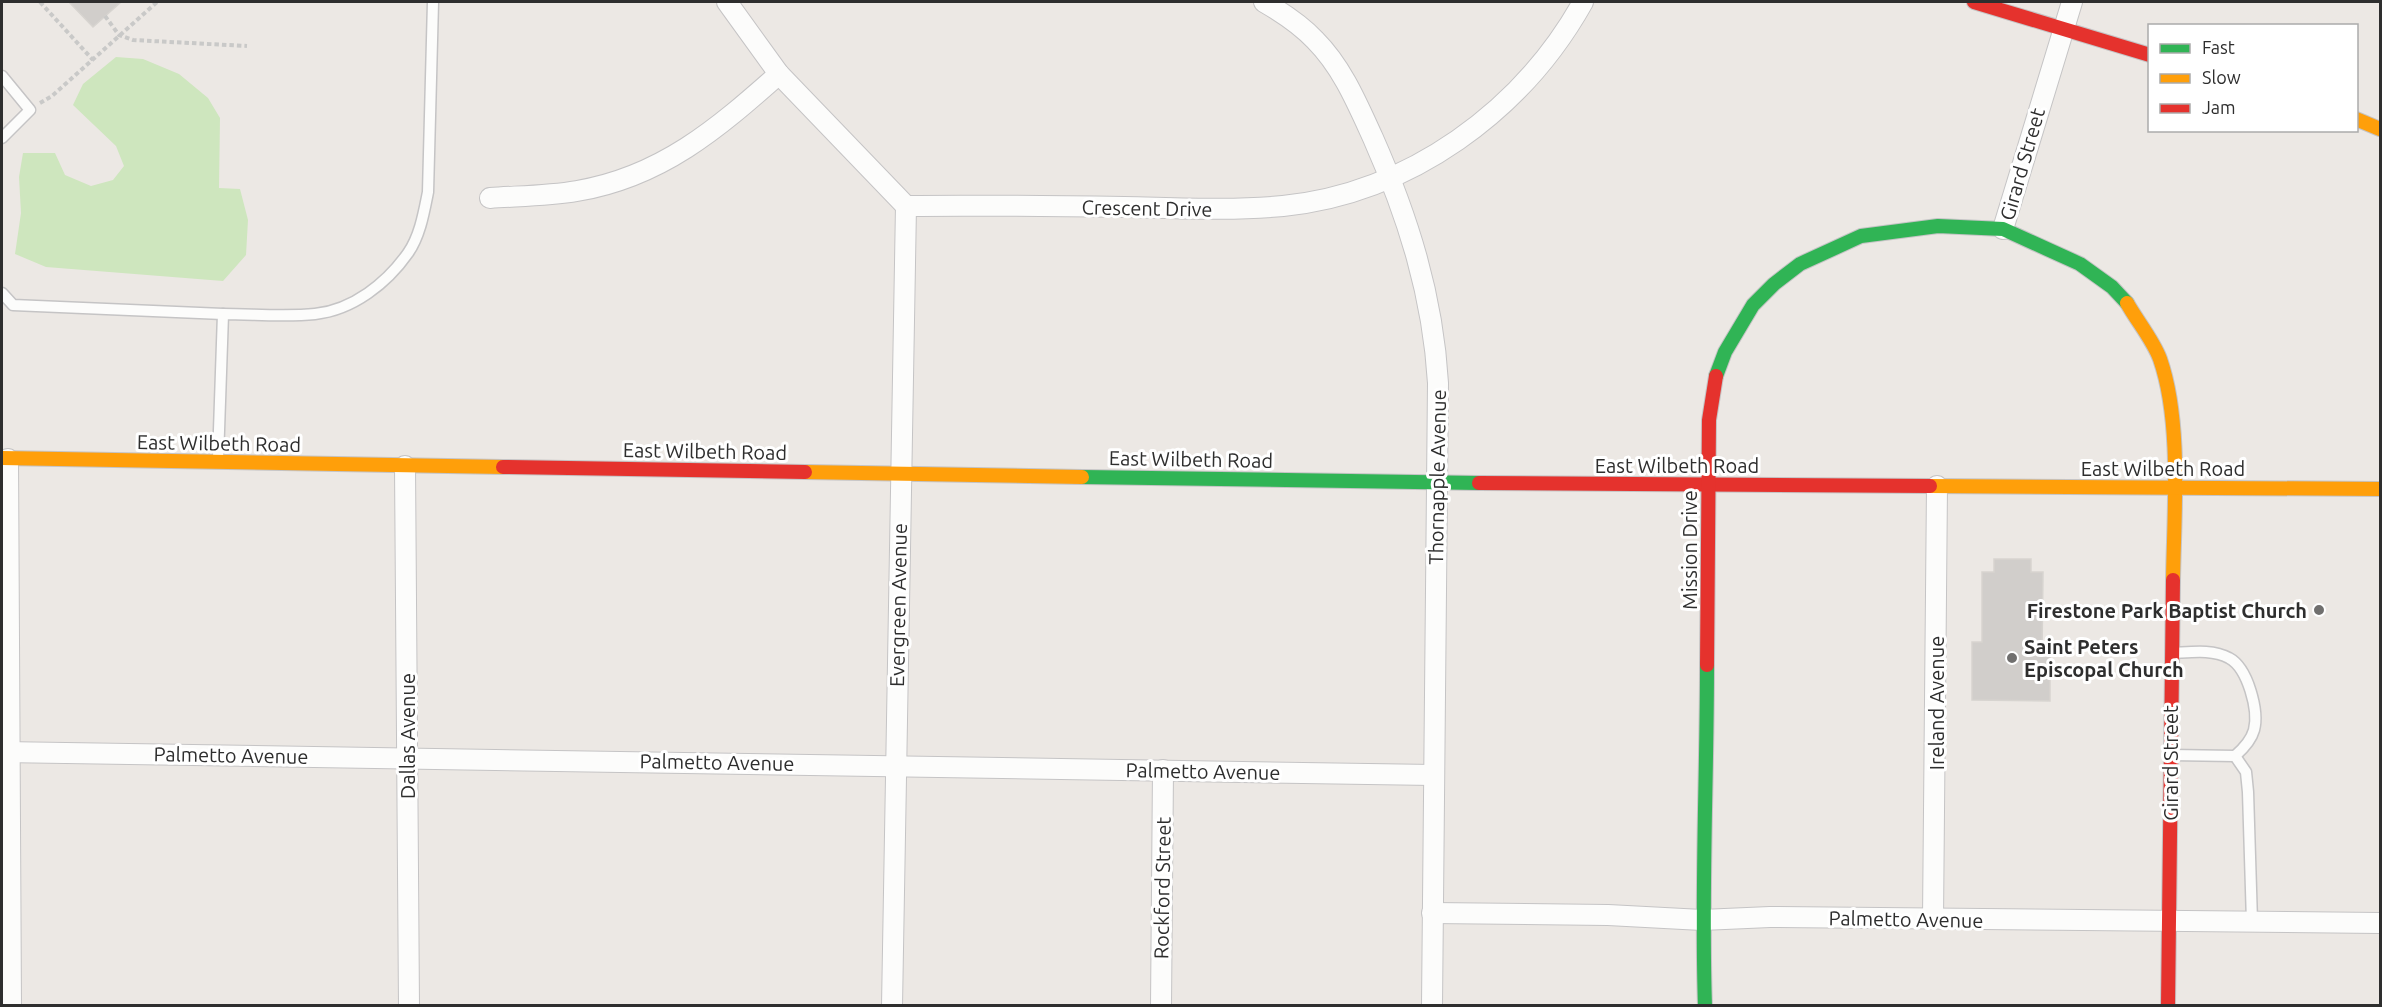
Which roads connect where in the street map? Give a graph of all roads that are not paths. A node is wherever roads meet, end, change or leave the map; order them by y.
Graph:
1 (433, 2) edge
2 (727, 2) edge
3 (1264, 2) edge
4 (1583, 2) edge
5 (1974, 2) edge
6 (2072, 2) edge
7 (2064, 30) junction
8 (2148, 54) edge
9 (779, 74) junction
10 (2, 76) edge
11 (2358, 120) edge
12 (2380, 129) edge
13 (2, 138) edge
14 (1391, 180) junction
15 (490, 198) dead end
16 (906, 206) junction
17 (2003, 229) junction
18 (2, 293) edge
19 (223, 314) junction
20 (5, 459) edge
21 (218, 463) junction
22 (405, 466) junction
23 (901, 474) junction
24 (1437, 483) junction
25 (1709, 485) junction
26 (1937, 486) junction
27 (2174, 487) junction
28 (2380, 489) edge
29 (5, 647) edge
30 (2171, 653) junction
31 (5, 698) edge
32 (5, 752) edge
33 (2170, 755) junction
34 (2235, 756) junction
35 (407, 757) junction
36 (895, 765) junction
37 (1163, 770) junction
38 (1433, 775) junction
39 (1432, 913) junction
40 (1933, 919) junction
41 (1702, 920) junction
42 (2169, 922) junction
43 (2252, 922) junction
44 (2380, 923) edge
45 (11, 1005) edge
46 (410, 1005) edge
47 (892, 1005) edge
48 (1161, 1005) edge
49 (1432, 1005) edge
50 (1705, 1005) edge
51 (2168, 1005) edge

1 - 19 lane
2 - 9 street
3 - 14 street, Thornapple Avenue
4 - 14 street, Crescent Drive
5 - 7 main road
6 - 7 street, Girard Street
7 - 8 main road
7 - 17 street, Girard Street
9 - 15 street
9 - 16 street
10 - 13 lane
11 - 12 main road
14 - 16 street, Crescent Drive
14 - 24 street, Thornapple Avenue
16 - 23 street, Evergreen Avenue
17 - 25 main road, Mission Drive
17 - 27 main road, Girard Street
18 - 19 lane
19 - 21 lane
20 - 21 main road, East Wilbeth Road
20 - 29 street
21 - 22 main road, East Wilbeth Road
22 - 23 main road, East Wilbeth Road
22 - 35 street, Dallas Avenue
23 - 24 main road, East Wilbeth Road
23 - 36 street, Evergreen Avenue
24 - 25 main road, East Wilbeth Road
24 - 38 street, Thornapple Avenue
25 - 26 main road, East Wilbeth Road
25 - 41 main road, Mission Drive
26 - 27 main road, East Wilbeth Road
26 - 40 street, Ireland Avenue
27 - 28 main road, East Wilbeth Road
27 - 30 main road, Girard Street
29 - 31 street
30 - 33 main road, Girard Street
30 - 34 lane
31 - 32 street
32 - 35 street, Palmetto Avenue
32 - 45 street
33 - 34 lane
33 - 42 main road, Girard Street
34 - 43 lane
35 - 36 street, Palmetto Avenue
35 - 46 street, Dallas Avenue
36 - 37 street, Palmetto Avenue
36 - 47 street, Evergreen Avenue
37 - 38 street, Palmetto Avenue
37 - 48 street, Rockford Street
38 - 39 street, Thornapple Avenue
39 - 41 street, Palmetto Avenue
39 - 49 street, Thornapple Avenue
40 - 41 street, Palmetto Avenue
40 - 42 street, Palmetto Avenue
41 - 50 main road, Mission Drive
42 - 43 street, Palmetto Avenue
42 - 51 main road, Girard Street
43 - 44 street, Palmetto Avenue

